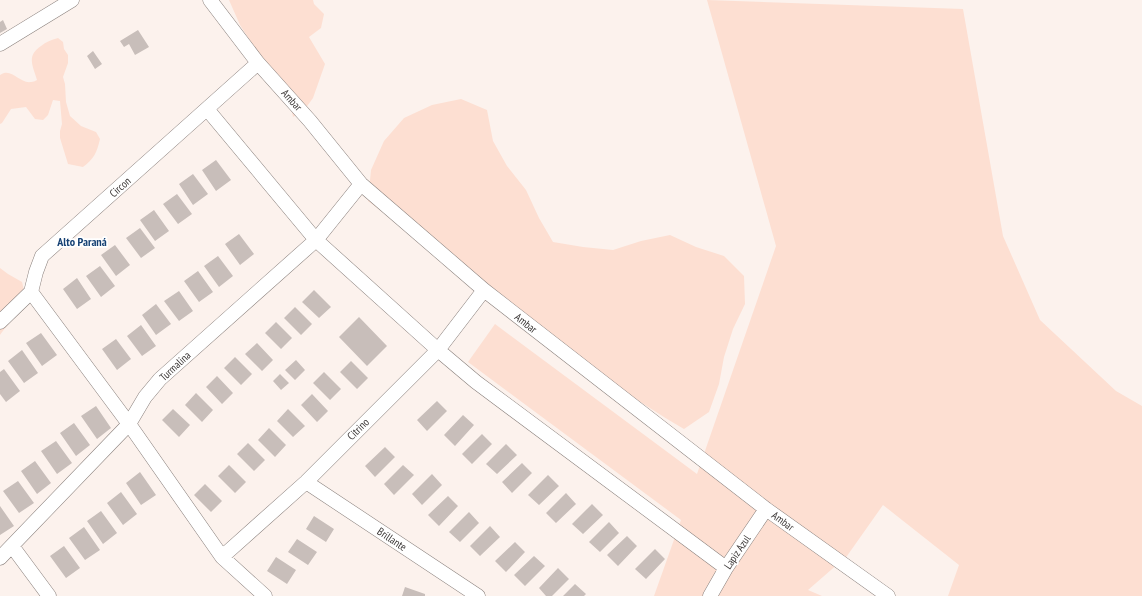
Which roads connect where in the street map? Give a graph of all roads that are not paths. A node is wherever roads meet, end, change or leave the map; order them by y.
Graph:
1 (72, 0) edge
2 (210, 0) edge
3 (0, 44) edge
4 (258, 63) junction
5 (207, 109) junction
6 (361, 184) junction
7 (316, 240) junction
8 (484, 290) junction
9 (31, 292) junction
10 (0, 322) edge
11 (438, 350) junction
12 (129, 424) junction
13 (306, 482) junction
14 (766, 509) junction
15 (12, 546) junction
16 (222, 557) junction
17 (0, 558) edge
18 (726, 568) junction
19 (49, 596) edge
20 (265, 596) edge
21 (478, 596) edge
22 (710, 596) edge
23 (888, 596) edge

1 - 3 street
2 - 4 street, Ambar
4 - 5 street, Circon
4 - 6 street, Ambar
5 - 7 street
5 - 9 street, Circon
6 - 7 street, Turmalina
6 - 8 street, Ambar
7 - 11 street
7 - 12 street, Turmalina
8 - 11 street, Citrino
8 - 14 street, Ambar
9 - 10 street
9 - 12 street
11 - 13 street, Citrino
11 - 18 street
12 - 15 street, Turmalina
12 - 16 street
13 - 16 street, Citrino
13 - 21 street, Brillante
14 - 18 street, Lapiz Azul
14 - 23 street, Ambar
15 - 17 street, Turmalina
15 - 19 street
16 - 20 street
18 - 22 street, Lapiz Azul

